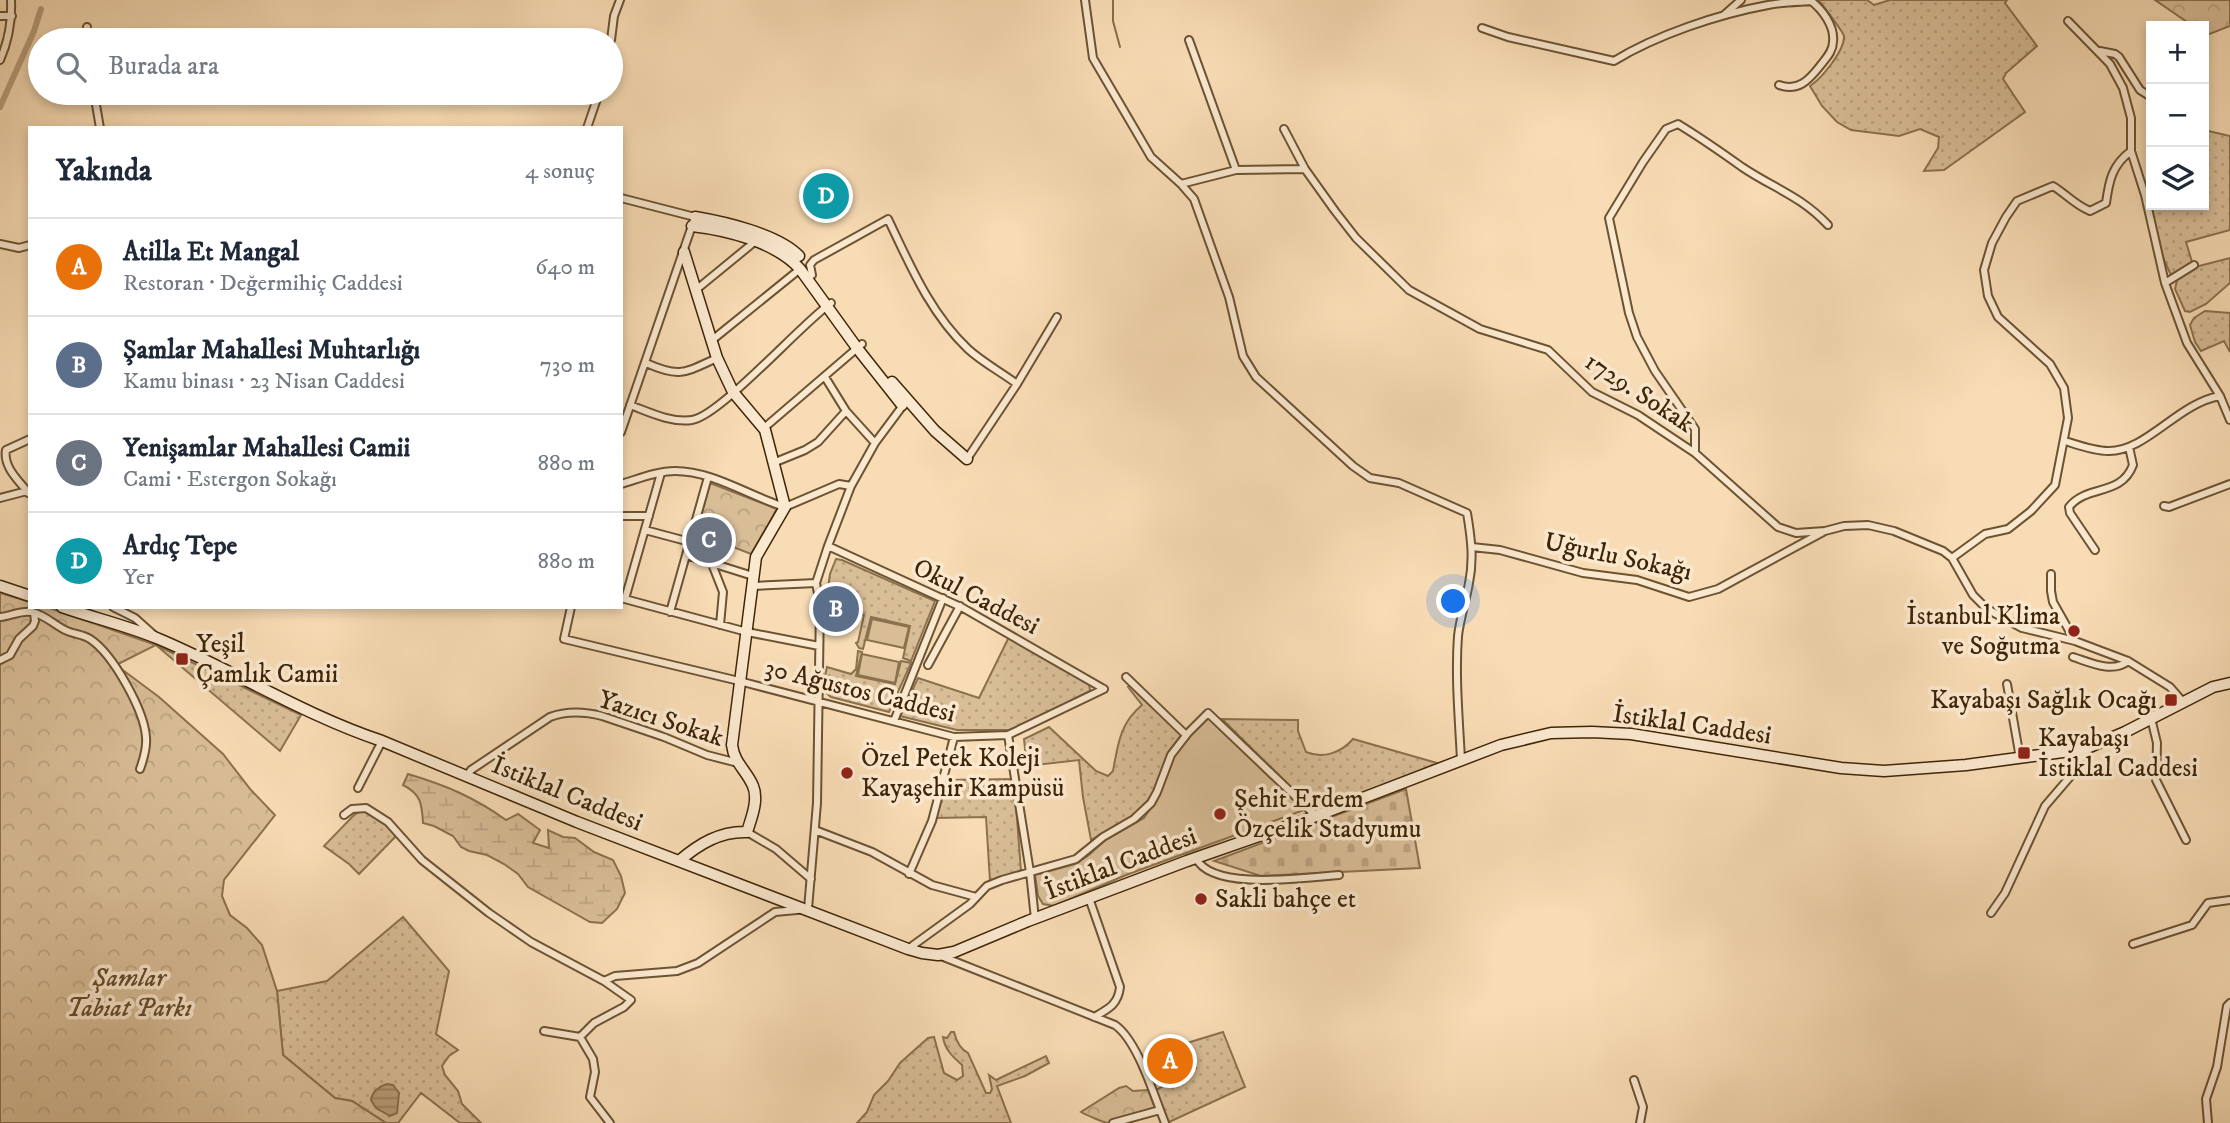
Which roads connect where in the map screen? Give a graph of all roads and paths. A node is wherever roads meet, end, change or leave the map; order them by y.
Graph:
1 (11, 0) edge
2 (620, 0) edge
3 (1085, 0) edge
4 (1741, 0) edge
5 (1811, 0) edge
6 (0, 16) edge
7 (12, 16) junction
8 (1723, 16) junction
9 (2068, 21) dead end
10 (1482, 27) dead end
11 (612, 28) edge
12 (1189, 40) dead end
13 (2098, 51) junction
14 (0, 60) edge
15 (1779, 85) dead end
16 (2146, 94) edge
17 (96, 105) edge
18 (595, 105) edge
19 (100, 126) edge
20 (588, 126) edge
21 (1284, 129) dead end
22 (2131, 151) junction
23 (1305, 169) junction
24 (1236, 170) junction
25 (1181, 184) junction
26 (623, 199) edge
27 (693, 221) junction
28 (1828, 225) dead end
29 (759, 238) junction
30 (0, 244) edge
31 (28, 246) edge
32 (684, 252) junction
33 (799, 256) dead end
34 (2194, 265) dead end
35 (800, 269) junction
36 (812, 275) joint
37 (2165, 283) junction
38 (697, 289) junction
39 (828, 305) junction
40 (1057, 317) dead end
41 (711, 341) junction
42 (859, 346) junction
43 (717, 358) junction
44 (646, 363) junction
45 (825, 377) junction
46 (1017, 384) junction
47 (733, 392) junction
48 (2220, 396) junction
49 (905, 403) junction
50 (630, 405) junction
51 (846, 411) junction
52 (2230, 420) edge
53 (623, 426) edge
54 (764, 428) junction
55 (28, 440) edge
56 (2065, 441) junction
57 (875, 443) junction
58 (2129, 447) junction
59 (1695, 453) junction
60 (967, 459) joint
61 (774, 463) junction
62 (661, 473) junction
63 (708, 477) junction
64 (623, 483) edge
65 (2230, 484) edge
66 (851, 486) junction
67 (28, 493) edge
68 (0, 498) edge
69 (2164, 506) dead end
70 (785, 507) junction
71 (623, 516) edge
72 (649, 516) junction
73 (645, 530) junction
74 (1825, 531) junction
75 (690, 542) junction
76 (828, 546) junction
77 (1472, 547) junction
78 (2095, 550) dead end
79 (686, 555) junction
80 (1952, 558) junction
81 (712, 564) junction
82 (2052, 574) dead end
83 (752, 581) junction
84 (816, 583) junction
85 (0, 586) edge
86 (28, 595) edge
87 (623, 598) edge
88 (943, 598) junction
89 (960, 606) junction
90 (68, 609) edge
91 (571, 609) edge
92 (124, 610) edge
93 (670, 612) junction
94 (34, 613) junction
95 (0, 617) edge
96 (720, 625) junction
97 (747, 632) junction
98 (158, 638) junction
99 (2075, 641) junction
100 (819, 646) junction
101 (2073, 657) dead end
102 (0, 660) edge
103 (2128, 661) junction
104 (928, 666) dead end
105 (1126, 677) dead end
106 (739, 681) junction
107 (2230, 683) edge
108 (2007, 684) dead end
109 (819, 701) junction
110 (2183, 702) junction
111 (2151, 718) junction
112 (894, 721) junction
113 (1186, 735) junction
114 (1008, 736) junction
115 (954, 737) junction
116 (382, 741) junction
117 (2085, 749) junction
118 (2020, 759) junction
119 (1461, 760) junction
120 (738, 763) junction
121 (140, 769) dead end
122 (467, 776) junction
123 (358, 788) dead end
124 (344, 815) dead end
125 (1317, 816) junction
126 (815, 830) junction
127 (747, 832) junction
128 (2186, 840) dead end
129 (1196, 858) junction
130 (679, 861) junction
131 (1030, 872) junction
132 (909, 874) junction
133 (1339, 875) dead end
134 (811, 879) junction
135 (775, 897) junction
136 (976, 897) junction
137 (1089, 898) junction
138 (2230, 900) edge
139 (808, 909) junction
140 (775, 912) junction
141 (1991, 913) dead end
142 (1035, 919) junction
143 (2133, 944) dead end
144 (908, 948) junction
145 (938, 955) junction
146 (604, 981) junction
147 (2230, 1003) edge
148 (1094, 1017) junction
149 (544, 1031) dead end
150 (580, 1037) junction
151 (1634, 1080) dead end
152 (1160, 1110) junction
153 (610, 1123) edge
154 (1113, 1123) edge
155 (1165, 1123) edge
156 (1640, 1123) edge
157 (2208, 1123) edge

1 - 7 street
2 - 11 street
3 - 25 street
4 - 8 street
5 - 8 street
5 - 15 street
6 - 7 street
7 - 14 street
8 - 10 street
9 - 13 street
12 - 24 street
13 - 16 street
13 - 22 street
17 - 19 street
18 - 20 street
21 - 23 street, 1729. Sokak
22 - 37 street
22 - 56 street
23 - 24 street
23 - 59 street, 1729. Sokak
24 - 25 street
25 - 77 street
26 - 27 street
27 - 29 main road
27 - 32 street
28 - 59 street
29 - 33 main road
29 - 35 main road
29 - 38 street
30 - 31 street
32 - 38 main road
32 - 44 street
34 - 37 street
35 - 39 main road
35 - 41 street
36 - 39 main road
36 - 46 street
37 - 48 street
38 - 41 main road
39 - 42 main road
39 - 47 street
40 - 46 street
41 - 43 main road
42 - 45 street
42 - 49 main road
43 - 44 street
43 - 47 main road
44 - 50 street
45 - 51 street
45 - 54 street
46 - 60 street
47 - 50 street
47 - 54 main road
48 - 52 street
48 - 58 street
49 - 57 street
49 - 60 main road
50 - 53 street
51 - 57 street
51 - 61 street
54 - 61 main road
55 - 67 street
56 - 58 street
56 - 80 street
57 - 66 street
58 - 78 street
59 - 74 street, 1729. Sokak
61 - 70 main road
62 - 63 street
62 - 64 street
62 - 72 street
63 - 70 street
63 - 75 street
65 - 69 street
66 - 70 street
66 - 76 street
67 - 68 street
70 - 83 main road
71 - 72 street
72 - 73 street
73 - 75 street
73 - 87 street
74 - 77 street, Uğurlu Sokağı
74 - 80 street
75 - 79 street
76 - 84 street
76 - 88 street, Okul Caddesi
77 - 119 street
79 - 81 street
79 - 93 street
80 - 99 street
81 - 83 street
81 - 96 street
82 - 99 street
83 - 84 street
83 - 97 main road
84 - 100 street
85 - 86 main road
87 - 93 street
88 - 89 street, Okul Caddesi
88 - 112 street
89 - 104 street
89 - 114 street, Okul Caddesi
90 - 98 main road, İstiklal Caddesi
91 - 106 street, 30 Ağustos Caddesi
92 - 98 street
93 - 96 street
94 - 95 street
94 - 102 street
94 - 121 street
96 - 97 street
97 - 100 street
97 - 106 main road
98 - 116 main road, İstiklal Caddesi
99 - 103 street
100 - 109 street
101 - 103 street
103 - 110 street
105 - 113 street
106 - 109 street, 30 Ağustos Caddesi
106 - 120 main road
107 - 110 main road, İstiklal Caddesi
108 - 118 street
109 - 112 street, 30 Ağustos Caddesi
109 - 126 street
110 - 111 main road, İstiklal Caddesi
111 - 117 main road, İstiklal Caddesi
111 - 128 street
112 - 115 street, 30 Ağustos Caddesi
113 - 125 street
113 - 131 street
114 - 115 street, 30 Ağustos Caddesi
114 - 131 street
115 - 132 street
116 - 122 main road, İstiklal Caddesi
116 - 123 street
117 - 118 main road, İstiklal Caddesi
117 - 141 street
118 - 119 main road, İstiklal Caddesi
119 - 125 main road, İstiklal Caddesi
120 - 122 street, Yazıcı Sokak
120 - 127 main road
122 - 130 main road, İstiklal Caddesi
124 - 146 street
125 - 129 main road, İstiklal Caddesi
126 - 132 street
126 - 134 street
127 - 130 main road
127 - 134 street
129 - 133 street
129 - 137 main road, İstiklal Caddesi
130 - 135 main road, İstiklal Caddesi
131 - 136 street
131 - 142 street
132 - 136 street
134 - 139 street
135 - 139 main road, İstiklal Caddesi
135 - 140 street
136 - 144 street
137 - 142 main road, İstiklal Caddesi
137 - 148 street
138 - 143 street
139 - 140 street
139 - 144 main road, İstiklal Caddesi
140 - 146 street
142 - 145 main road, İstiklal Caddesi
144 - 145 main road, İstiklal Caddesi
145 - 148 street
146 - 150 street
147 - 157 street
148 - 152 street
149 - 150 street
150 - 153 street
151 - 156 street
152 - 154 street
152 - 155 street

